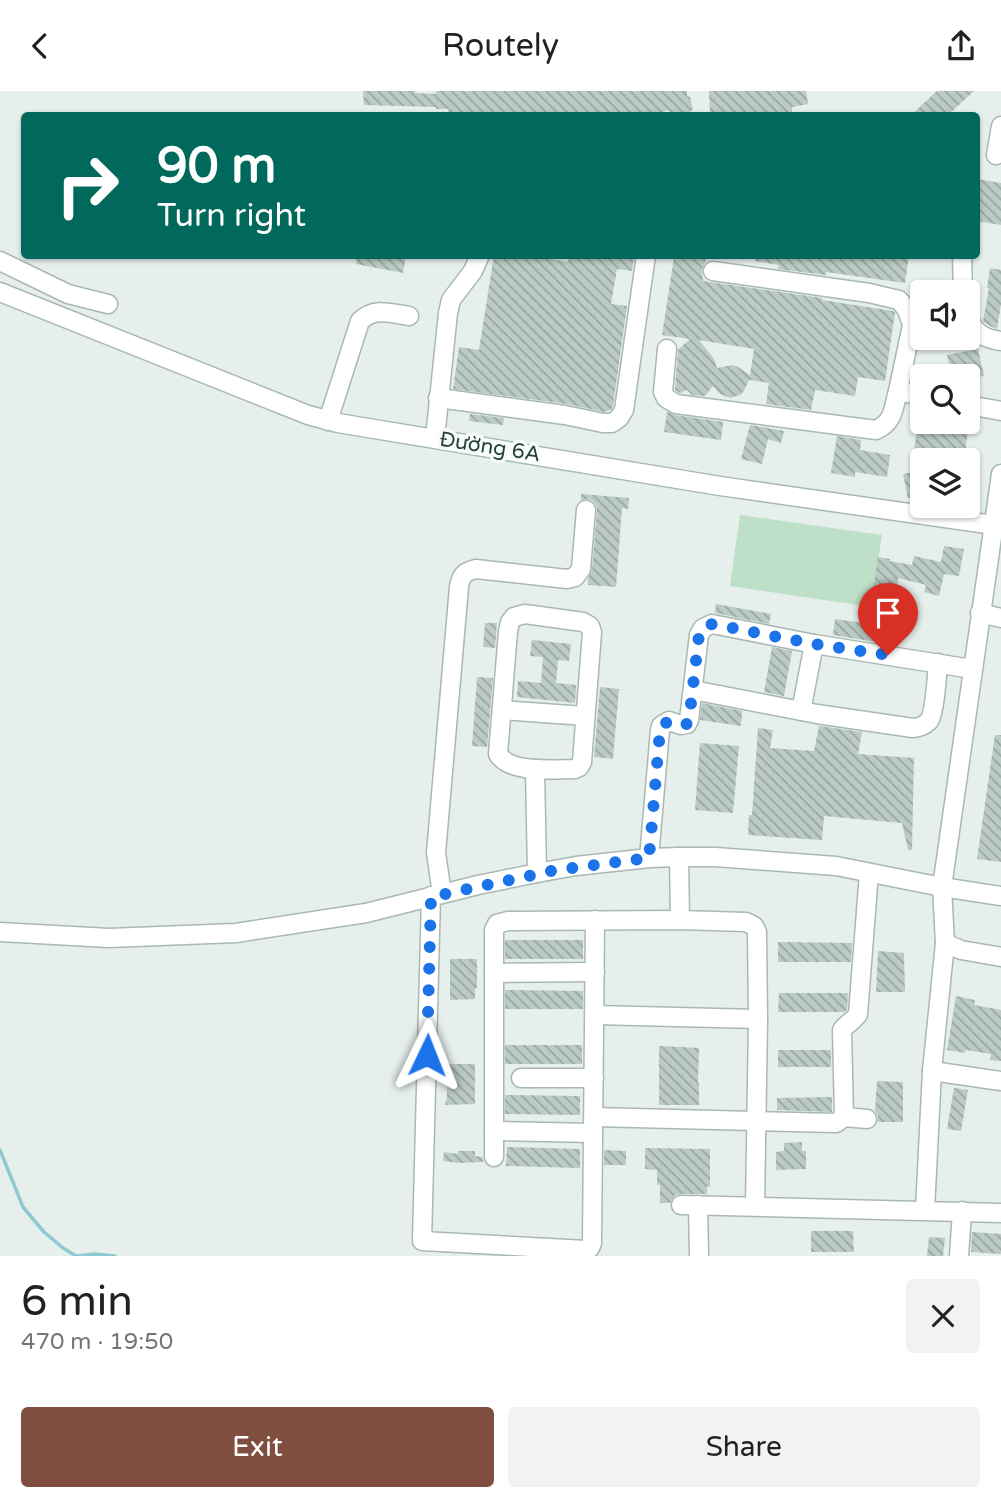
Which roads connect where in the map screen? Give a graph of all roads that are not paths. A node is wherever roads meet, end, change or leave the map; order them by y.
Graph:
1 (1001, 126) edge
2 (996, 155) dead end
3 (478, 259) edge
4 (645, 259) edge
5 (962, 259) edge
6 (0, 261) edge
7 (713, 271) dead end
8 (963, 280) edge
9 (0, 292) edge
10 (108, 303) dead end
11 (409, 316) dead end
12 (980, 335) edge
13 (1001, 341) edge
14 (667, 349) dead end
15 (898, 391) junction
16 (910, 394) edge
17 (438, 398) junction
18 (980, 407) edge
19 (1001, 411) edge
20 (328, 421) junction
21 (435, 438) junction
22 (1001, 474) edge
23 (586, 510) dead end
24 (997, 526) edge
25 (980, 614) junction
26 (1001, 618) edge
27 (814, 644) junction
28 (938, 663) junction
29 (972, 669) junction
30 (693, 690) junction
31 (502, 710) junction
32 (802, 712) junction
33 (586, 716) junction
34 (535, 769) junction
35 (679, 857) junction
36 (649, 858) junction
37 (537, 873) junction
38 (869, 873) junction
39 (942, 887) junction
40 (437, 895) junction
41 (1001, 896) edge
42 (595, 920) junction
43 (680, 920) junction
44 (0, 932) edge
45 (944, 943) junction
46 (1001, 957) edge
47 (595, 972) junction
48 (494, 973) junction
49 (595, 1015) junction
50 (758, 1019) junction
51 (932, 1071) junction
52 (521, 1077) dead end
53 (594, 1078) junction
54 (1001, 1081) edge
55 (844, 1117) junction
56 (867, 1119) dead end
57 (757, 1121) junction
58 (594, 1125) junction
59 (494, 1131) junction
60 (494, 1157) dead end
61 (755, 1206) junction
62 (925, 1210) junction
63 (962, 1211) junction
64 (1001, 1213) edge
65 (699, 1256) edge
66 (959, 1256) edge

1 - 2 street
3 - 17 street
4 - 17 street
5 - 8 street
6 - 10 street
7 - 15 street
9 - 20 street, Đường 6A
11 - 20 street
12 - 13 street
14 - 15 street
15 - 16 street
17 - 21 street
18 - 19 street
20 - 21 street, Đường 6A
21 - 24 street, Đường 6A
22 - 24 street
23 - 40 street
24 - 25 street
25 - 26 street
25 - 29 street
27 - 28 street
27 - 30 street
27 - 32 street
28 - 29 street
28 - 32 street
29 - 39 street
30 - 32 street
30 - 36 street
31 - 33 street
31 - 33 street
31 - 34 street
33 - 34 street
34 - 37 street
35 - 36 street
35 - 38 street
35 - 43 street
36 - 37 street
37 - 40 street
38 - 39 street
38 - 55 street
39 - 41 street
39 - 45 street
40 - 44 street
40 - 58 street
42 - 43 street
42 - 47 street
42 - 48 street
43 - 50 street
45 - 46 street
45 - 51 street
47 - 48 street
47 - 49 street
48 - 59 street
49 - 50 street
49 - 53 street
50 - 57 street
51 - 54 street
51 - 62 street
52 - 53 street
53 - 58 street
55 - 56 street
55 - 57 street
57 - 58 street
57 - 61 street
58 - 59 street
59 - 60 street
61 - 62 street
61 - 65 street
62 - 63 street
63 - 64 street
63 - 66 street

